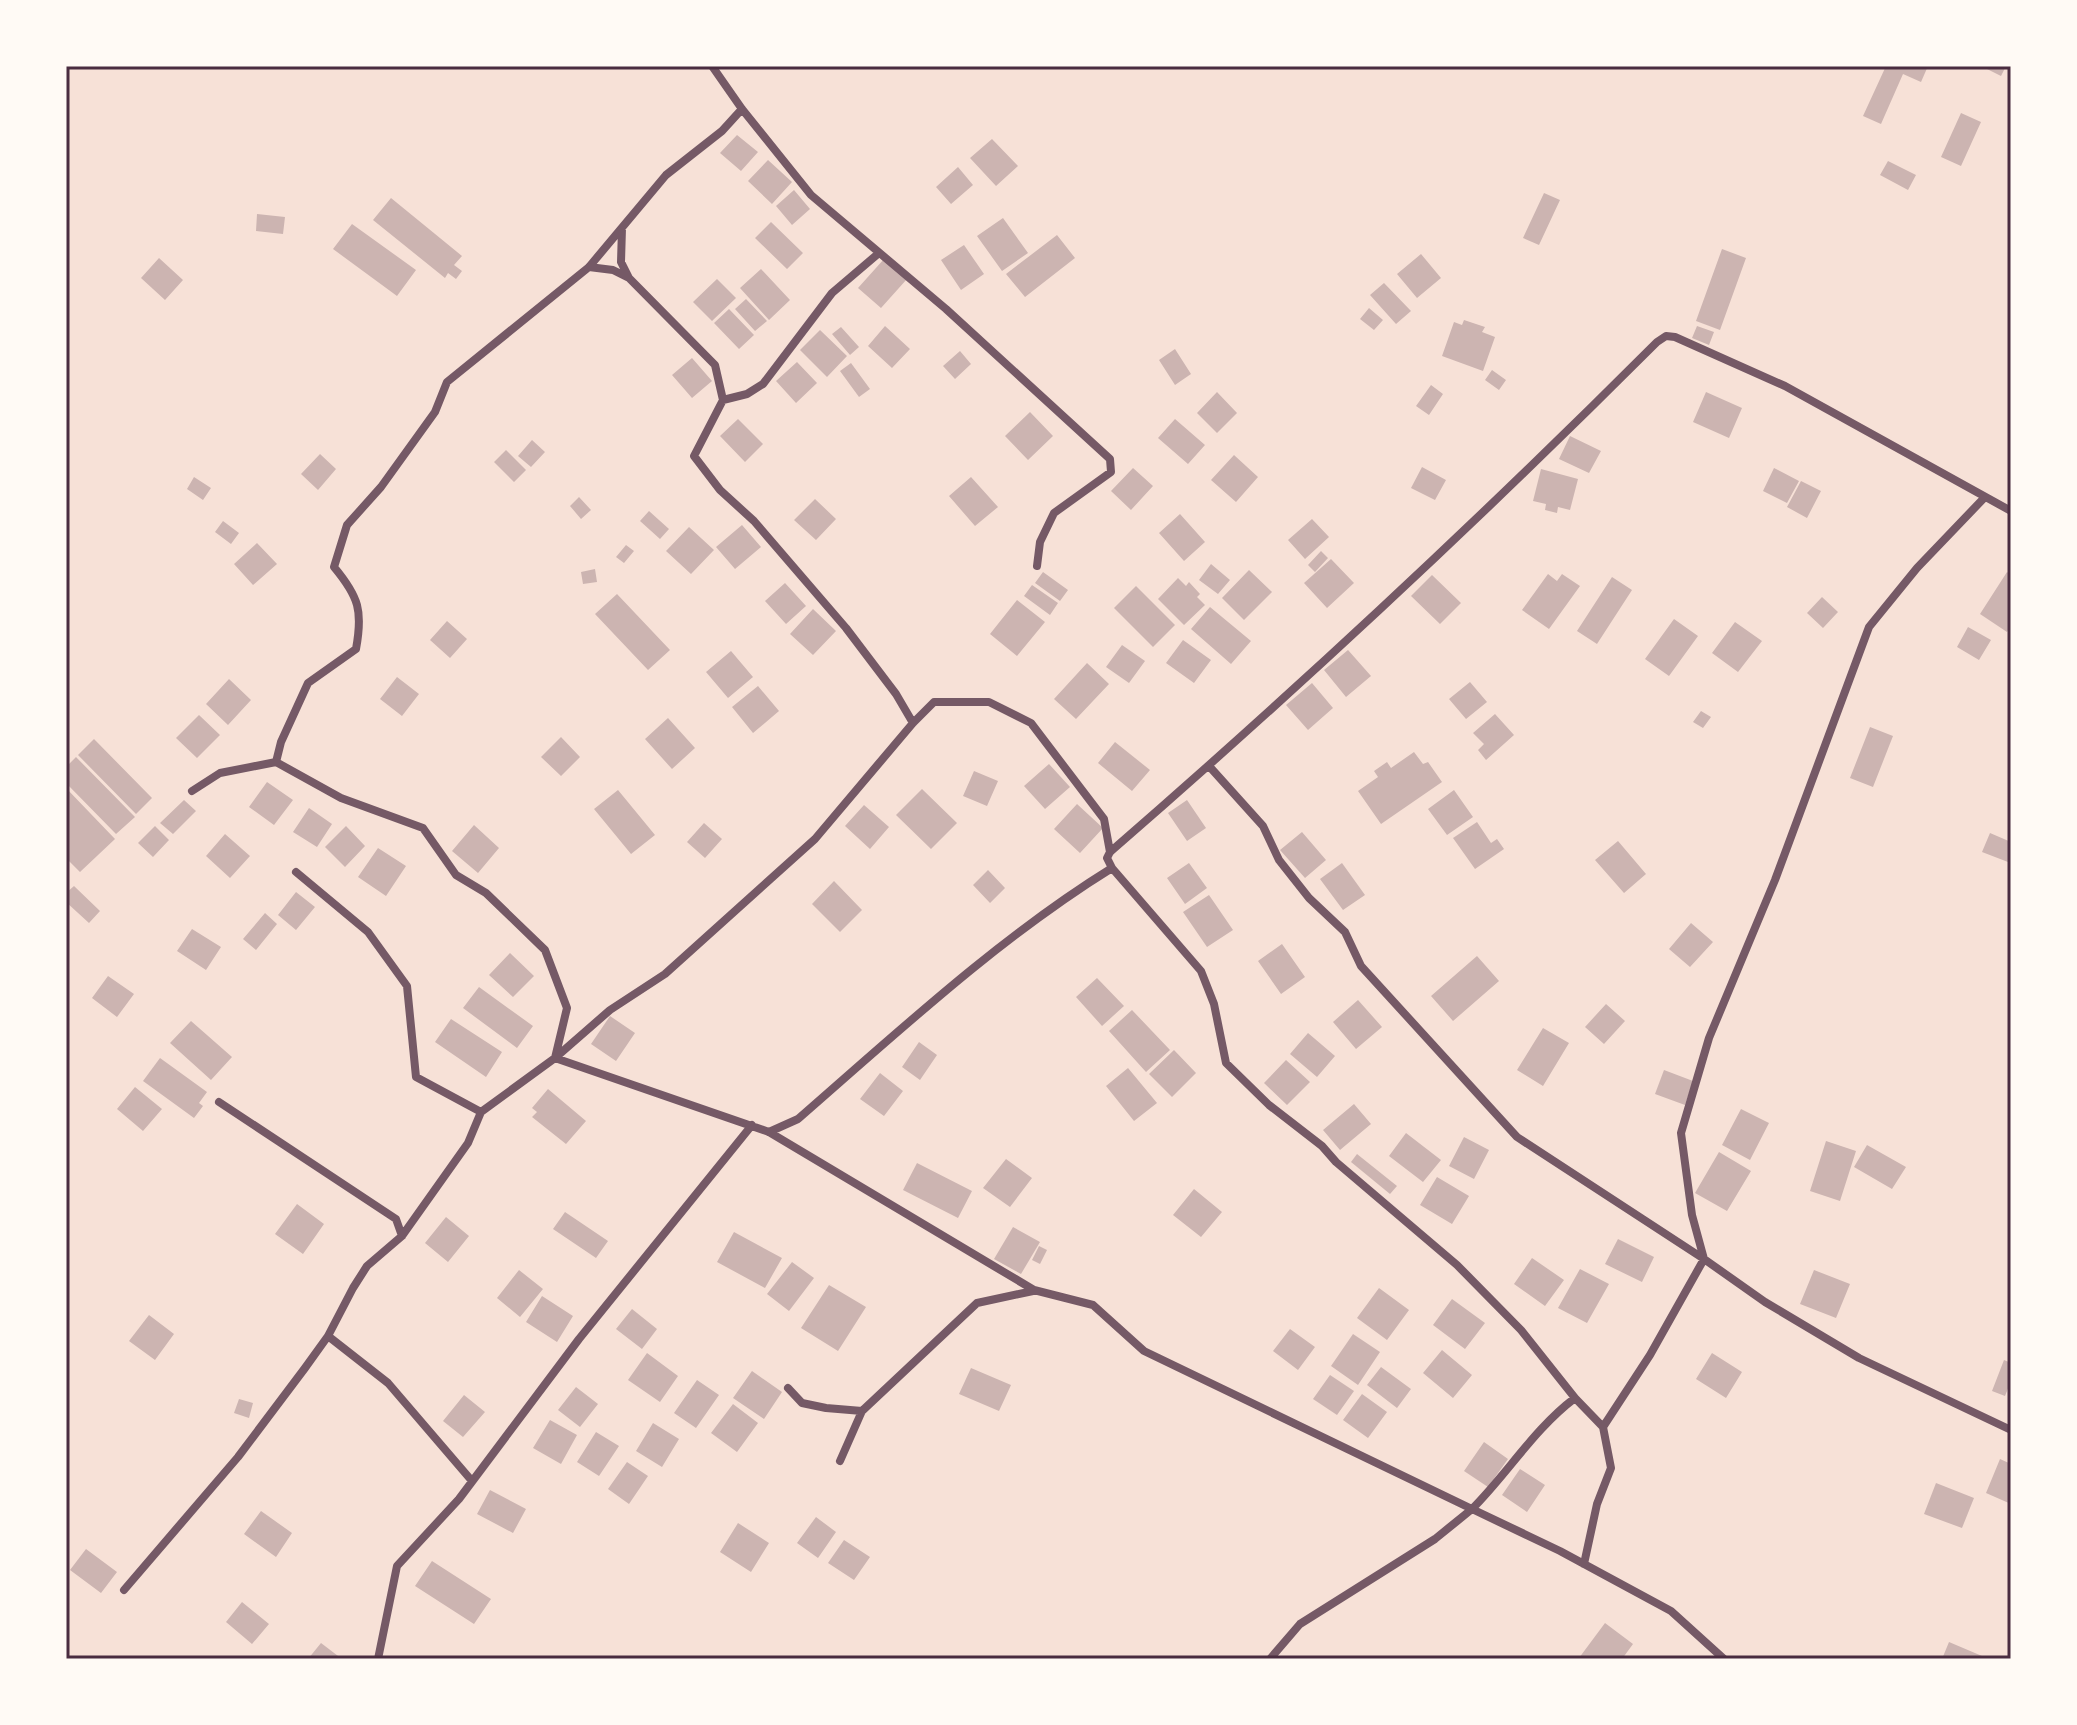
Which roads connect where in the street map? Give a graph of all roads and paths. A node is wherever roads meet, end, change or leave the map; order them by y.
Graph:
1 (712, 66) edge
2 (742, 109) junction
3 (622, 227) junction
4 (879, 253) junction
5 (589, 267) junction
6 (629, 278) junction
7 (723, 400) junction
8 (1985, 497) junction
9 (2011, 511) edge
10 (1037, 566) dead end
11 (913, 723) junction
12 (276, 762) junction
13 (1209, 766) junction
14 (192, 791) dead end
15 (1110, 852) junction
16 (1112, 868) junction
17 (296, 872) dead end
18 (555, 1058) junction
19 (219, 1102) dead end
20 (481, 1112) junction
21 (752, 1125) junction
22 (769, 1132) junction
23 (402, 1236) junction
24 (1704, 1259) junction
25 (1034, 1290) junction
26 (328, 1336) junction
27 (788, 1388) dead end
28 (1575, 1398) junction
29 (862, 1411) junction
30 (1603, 1427) junction
31 (2011, 1430) edge
32 (840, 1461) dead end
33 (472, 1481) junction
34 (1472, 1509) junction
35 (1584, 1564) junction
36 (124, 1590) dead end
37 (378, 1659) edge
38 (1270, 1659) edge
39 (1724, 1659) edge

1 - 2 street
2 - 3 street
2 - 4 street
3 - 5 street
3 - 6 street
4 - 7 street
4 - 10 street
5 - 6 street
5 - 12 street
6 - 7 street
7 - 11 street
8 - 9 street
8 - 13 street
8 - 24 street
11 - 15 street
11 - 18 street
12 - 14 street
12 - 18 street
13 - 15 street
13 - 24 street
15 - 16 street
16 - 22 street
16 - 28 street
17 - 20 street
18 - 20 street
18 - 21 street
19 - 23 street
20 - 23 street
21 - 22 street
21 - 33 street
22 - 25 street
23 - 26 street
24 - 30 street
24 - 31 street
25 - 29 street
25 - 34 street
26 - 33 street
26 - 36 street
27 - 29 street
28 - 30 street
28 - 34 street
29 - 32 street
30 - 35 street
33 - 37 street
34 - 35 street
34 - 38 street
35 - 39 street

